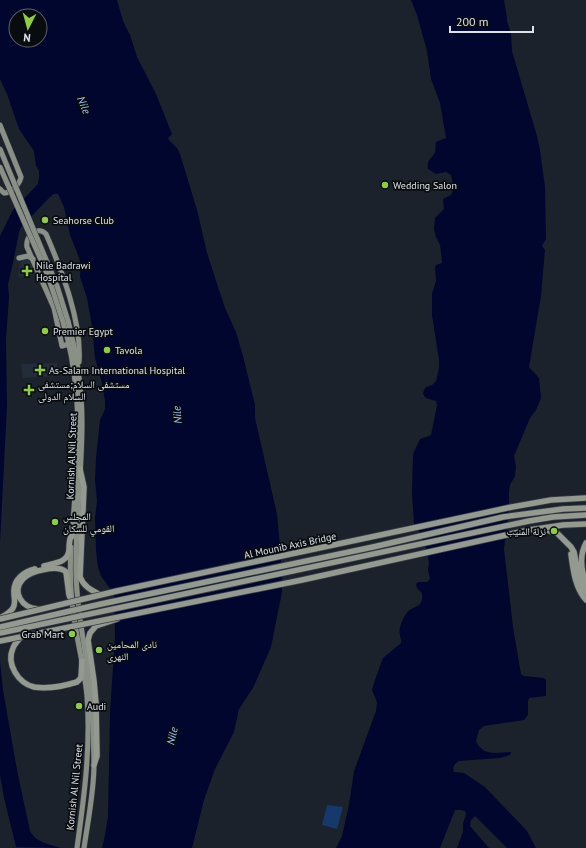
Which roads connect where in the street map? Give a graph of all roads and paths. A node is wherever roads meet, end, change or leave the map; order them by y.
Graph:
1 (0, 125) edge
2 (0, 149) edge
3 (0, 167) edge
4 (0, 189) edge
5 (19, 258) dead end
6 (33, 259) junction
7 (66, 322) junction
8 (69, 344) junction
9 (78, 369) junction
10 (80, 469) junction
11 (586, 498) edge
12 (586, 508) edge
13 (586, 515) edge
14 (586, 524) edge
15 (539, 528) junction
16 (72, 534) junction
17 (566, 543) junction
18 (586, 543) edge
19 (49, 567) junction
20 (586, 583) edge
21 (586, 592) edge
22 (101, 595) junction
23 (586, 600) edge
24 (72, 602) junction
25 (48, 608) junction
26 (123, 616) junction
27 (0, 619) edge
28 (0, 627) edge
29 (0, 633) edge
30 (22, 636) junction
31 (0, 641) edge
32 (82, 661) junction
33 (94, 765) junction
34 (77, 847) edge
35 (84, 848) edge

1 - 4 highway
2 - 7 highway, Kornish Al Nil Street, bridge
3 - 7 highway, Kornish Al Nil Street, bridge
5 - 6 highway
6 - 8 highway
6 - 9 highway
7 - 8 highway, Kornish Al Nil Street
7 - 9 highway, Kornish Al Nil Street
8 - 16 highway, Kornish Al Nil Street
9 - 10 highway, Kornish Al Nil Street
10 - 22 highway
10 - 33 highway, Kornish Al Nil Street
11 - 22 highway, Al Mounib Axis Bridge, bridge
12 - 28 highway, Al Mounib Axis Bridge, bridge
13 - 29 highway, bridge
14 - 15 highway, bridge
15 - 17 highway
15 - 26 highway, bridge
16 - 19 highway
16 - 24 highway, Kornish Al Nil Street
17 - 21 highway
17 - 23 highway
18 - 20 highway
19 - 24 highway
19 - 25 highway, bridge
19 - 27 highway
22 - 25 highway, Al Mounib Axis Bridge, bridge
24 - 32 highway, Kornish Al Nil Street
25 - 27 highway, Al Mounib Axis Bridge, bridge
26 - 30 highway, bridge
26 - 33 highway, bridge
30 - 31 highway, bridge
30 - 32 highway
32 - 34 highway, Kornish Al Nil Street
33 - 35 highway, Kornish Al Nil Street

